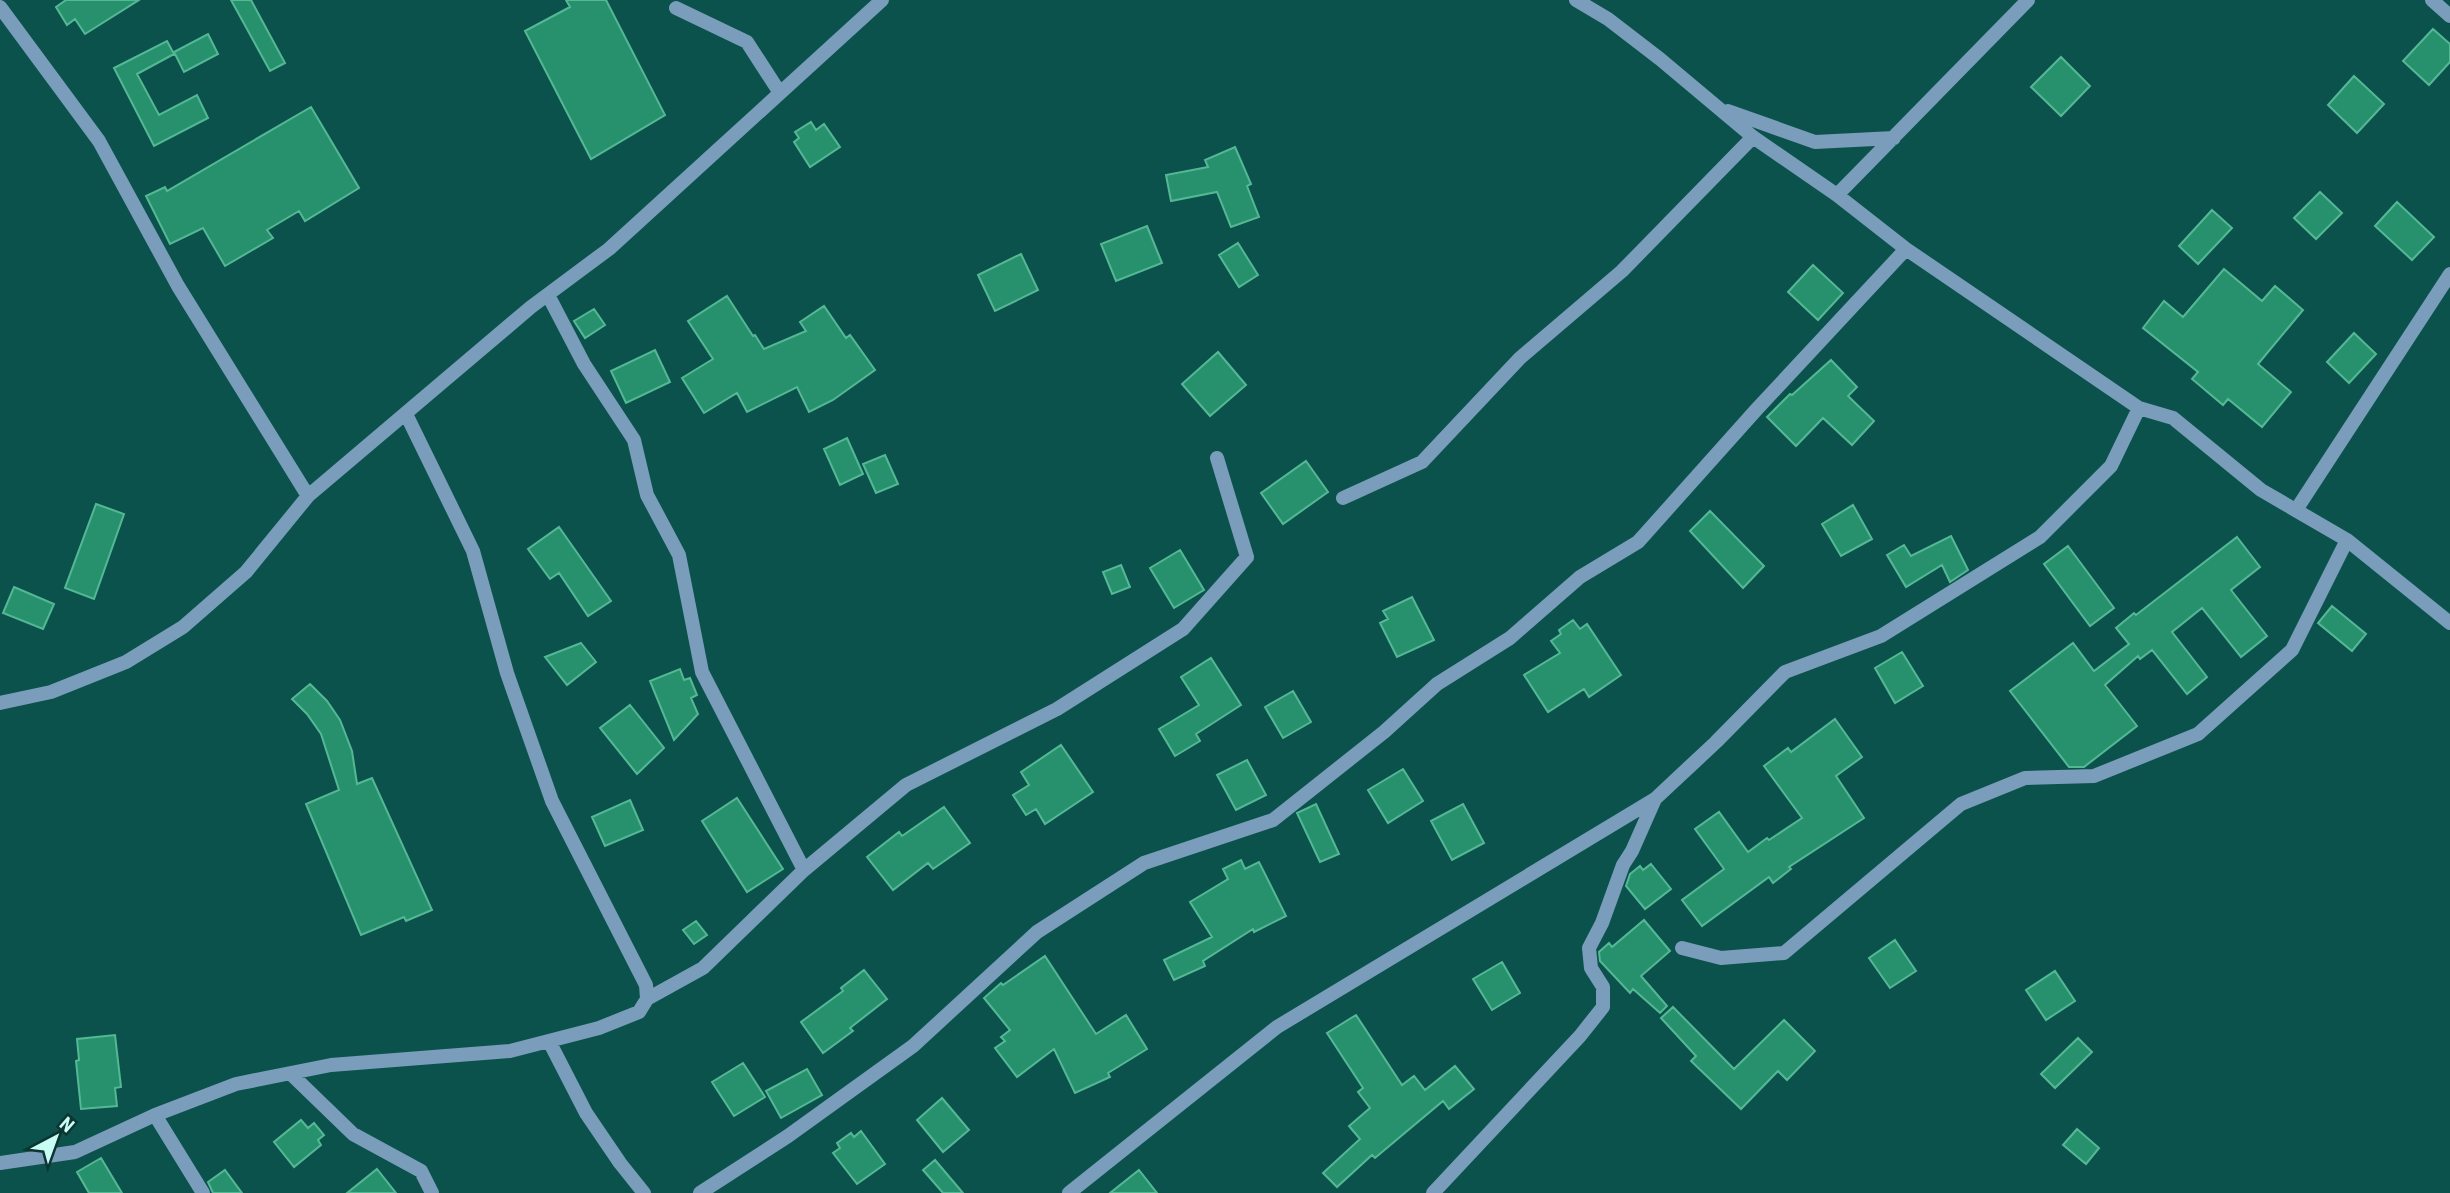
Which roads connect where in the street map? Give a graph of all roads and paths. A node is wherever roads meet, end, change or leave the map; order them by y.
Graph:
1 (882, 0) edge
2 (1576, 0) edge
3 (2028, 0) edge
4 (2432, 0) edge
5 (0, 7) edge
6 (676, 8) dead end
7 (2450, 16) edge
8 (780, 93) junction
9 (1720, 108) junction
10 (1753, 137) junction
11 (1894, 138) junction
12 (1837, 195) junction
13 (1906, 249) junction
14 (2450, 274) edge
15 (548, 295) junction
16 (2139, 408) junction
17 (406, 414) junction
18 (1217, 458) dead end
19 (308, 496) junction
20 (1343, 498) dead end
21 (2295, 510) junction
22 (2347, 540) junction
23 (2450, 623) edge
24 (0, 704) edge
25 (1655, 799) junction
26 (804, 870) junction
27 (1682, 948) dead end
28 (647, 999) junction
29 (549, 1041) junction
30 (291, 1074) junction
31 (155, 1115) junction
32 (0, 1163) edge
33 (202, 1193) edge
34 (432, 1193) edge
35 (644, 1193) edge
36 (700, 1193) edge
37 (1069, 1193) edge
38 (1433, 1193) edge

1 - 8 street
2 - 9 street
3 - 11 street
4 - 7 street
5 - 19 street
6 - 8 street
8 - 15 street
9 - 10 street
9 - 11 street
10 - 12 street
10 - 20 street
11 - 12 street
12 - 13 street
13 - 16 street
13 - 36 street
14 - 21 street
15 - 17 street
15 - 26 street
16 - 21 street
16 - 25 street
17 - 19 street
17 - 28 street
18 - 26 street
19 - 24 street
21 - 22 street
22 - 23 street
22 - 27 street
25 - 37 street
25 - 38 street
26 - 28 street
28 - 29 street
29 - 30 street
29 - 35 street
30 - 31 street
30 - 34 street
31 - 32 street
31 - 33 street

